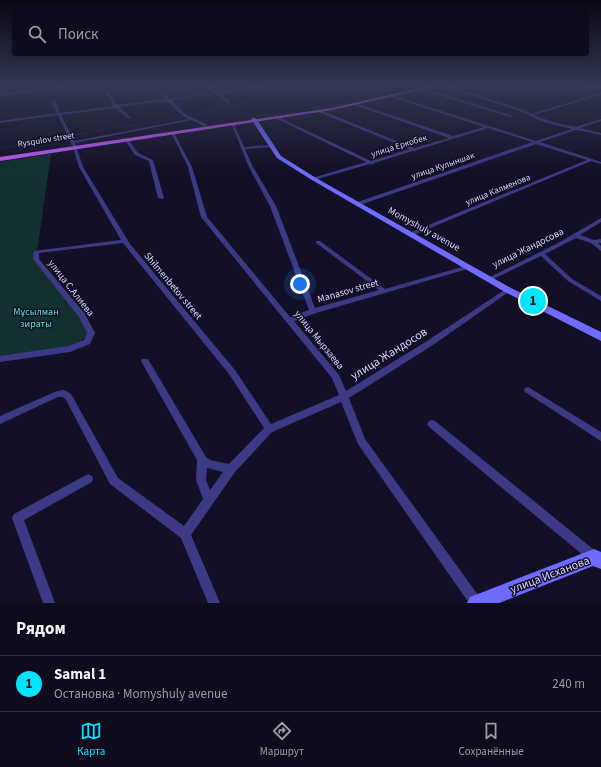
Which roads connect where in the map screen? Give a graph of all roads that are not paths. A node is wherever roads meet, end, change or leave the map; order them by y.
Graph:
1 (59, 114) edge
2 (60, 114) edge
3 (125, 114) edge
4 (186, 114) edge
5 (291, 114) edge
6 (296, 114) edge
7 (327, 114) edge
8 (385, 114) edge
9 (448, 114) edge
10 (505, 114) edge
11 (533, 114) edge
12 (530, 115) joint
13 (511, 116) dead end
14 (275, 117) junction
15 (129, 118) dead end
16 (192, 119) junction
17 (255, 120) junction
18 (601, 120) edge
19 (0, 122) edge
20 (232, 124) junction
21 (205, 125) junction
22 (489, 127) junction
23 (577, 128) junction
24 (172, 133) junction
25 (601, 134) edge
26 (454, 138) junction
27 (127, 140) junction
28 (535, 142) junction
29 (74, 145) junction
30 (272, 146) junction
31 (242, 148) junction
32 (415, 150) junction
33 (0, 158) edge
34 (591, 160) junction
35 (372, 163) junction
36 (601, 163) edge
37 (314, 180) junction
38 (161, 198) dead end
39 (357, 204) junction
40 (601, 220) edge
41 (411, 234) junction
42 (577, 236) junction
43 (124, 241) junction
44 (601, 241) edge
45 (318, 242) dead end
46 (592, 242) junction
47 (601, 249) edge
48 (542, 254) junction
49 (469, 267) junction
50 (489, 279) junction
51 (508, 290) junction
52 (384, 291) junction
53 (601, 299) edge
54 (313, 311) junction
55 (288, 320) junction
56 (601, 337) edge
57 (0, 359) edge
58 (145, 361) dead end
59 (528, 390) dead end
60 (344, 397) junction
61 (0, 420) edge
62 (432, 424) dead end
63 (269, 429) junction
64 (601, 437) edge
65 (202, 460) junction
66 (231, 468) junction
67 (88, 479) dead end
68 (209, 501) junction
69 (186, 534) junction
70 (598, 559) edge
71 (49, 603) edge
72 (214, 603) edge
73 (477, 603) edge

1 - 19 street
2 - 29 street, Shilmenbetov street
3 - 15 street
4 - 16 street
5 - 17 main road, Rysqulov street
6 - 14 main road, Rysqulov street
7 - 32 street
8 - 26 street
9 - 22 street
10 - 13 street
11 - 12 street
12 - 23 street
14 - 17 main road, Rysqulov street
14 - 35 street
16 - 21 street
16 - 29 street
17 - 20 main road, Rysqulov street
17 - 21 main road, Rysqulov street
17 - 30 main road, Momyshuly avenue
18 - 23 street
20 - 24 main road, Rysqulov street
20 - 31 street, Manasov street
21 - 29 main road, Rysqulov street
22 - 26 street, улица Еркобек
22 - 28 street
23 - 25 street
23 - 28 street, улица Кулыншак
24 - 27 main road, Rysqulov street
24 - 55 street, улица Мырзаева
26 - 32 street, улица Еркобек
27 - 29 main road, Rysqulov street
27 - 38 street
28 - 34 street
28 - 39 street, улица Кулыншак
29 - 33 main road
29 - 43 street, Shilmenbetov street
30 - 31 street
30 - 37 main road, Momyshuly avenue
31 - 54 street, Manasov street
32 - 35 street, улица Еркобек
34 - 36 street
34 - 41 street, улица Калменова
35 - 37 street, улица Еркобек
37 - 39 main road, Momyshuly avenue
39 - 41 main road, Momyshuly avenue
40 - 42 street, улица Жандосова
41 - 49 main road, Momyshuly avenue
42 - 46 street, улица Жандосова
42 - 48 street, улица Жандосова
43 - 57 street, улица С.Алиева
43 - 63 street, Shilmenbetov street
44 - 46 street, улица Жандосова
45 - 52 street
46 - 47 street
48 - 50 street, улица Жандосова
48 - 53 street
49 - 50 main road, Momyshuly avenue
49 - 52 street, Manasov street
50 - 51 main road, Momyshuly avenue
51 - 56 main road, Momyshuly avenue
51 - 60 street, улица Жандосов
52 - 54 street, Manasov street
54 - 55 street
55 - 60 street, улица Мырзаева
58 - 65 street
59 - 64 street
60 - 63 street, улица Жандосов
60 - 73 street, улица Мырзаева
61 - 69 street
62 - 70 street
63 - 66 street, улица Жандосов
65 - 66 street
65 - 68 street
66 - 68 street, улица Жандосов
67 - 71 street
68 - 69 street, улица Жандосов
69 - 72 street
70 - 73 main road, улица Исханова

